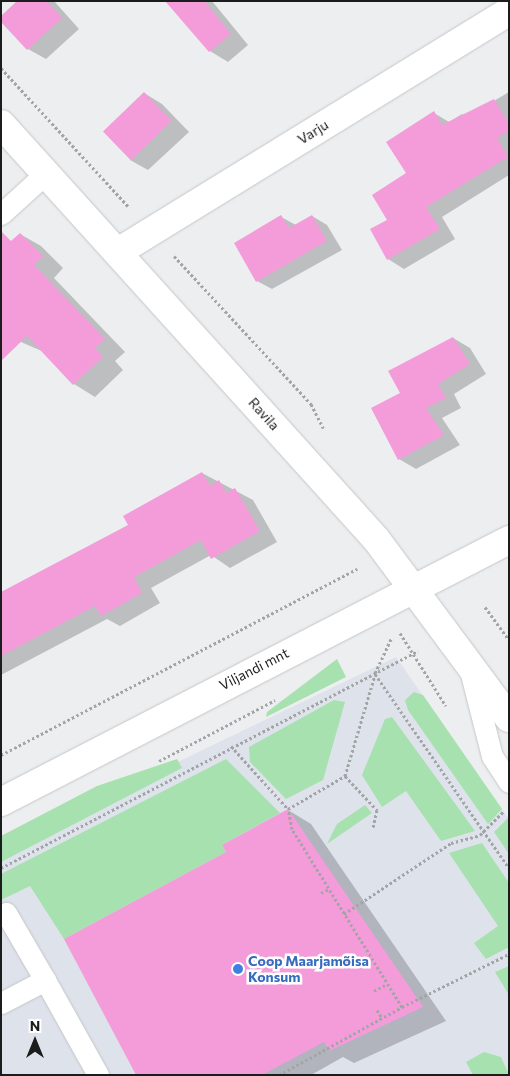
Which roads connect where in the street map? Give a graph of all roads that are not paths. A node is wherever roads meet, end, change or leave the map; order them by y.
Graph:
1 (509, 11) edge
2 (1, 124) edge
3 (46, 173) junction
4 (1, 214) edge
5 (118, 252) junction
6 (509, 540) edge
7 (416, 590) junction
8 (466, 655) junction
9 (509, 718) edge
10 (509, 782) edge
11 (1, 802) edge
12 (6, 913) dead end
13 (44, 980) junction
14 (1, 1003) edge
15 (98, 1075) edge

1 - 5 street, Varju
2 - 3 street, Ravila
3 - 4 lane
3 - 5 street, Ravila
5 - 7 street, Ravila
6 - 7 street, Viljandi mnt
7 - 8 street, Ravila
7 - 11 street, Viljandi mnt
8 - 9 street, Ravila
8 - 10 lane
12 - 13 lane
13 - 14 lane
13 - 15 lane

